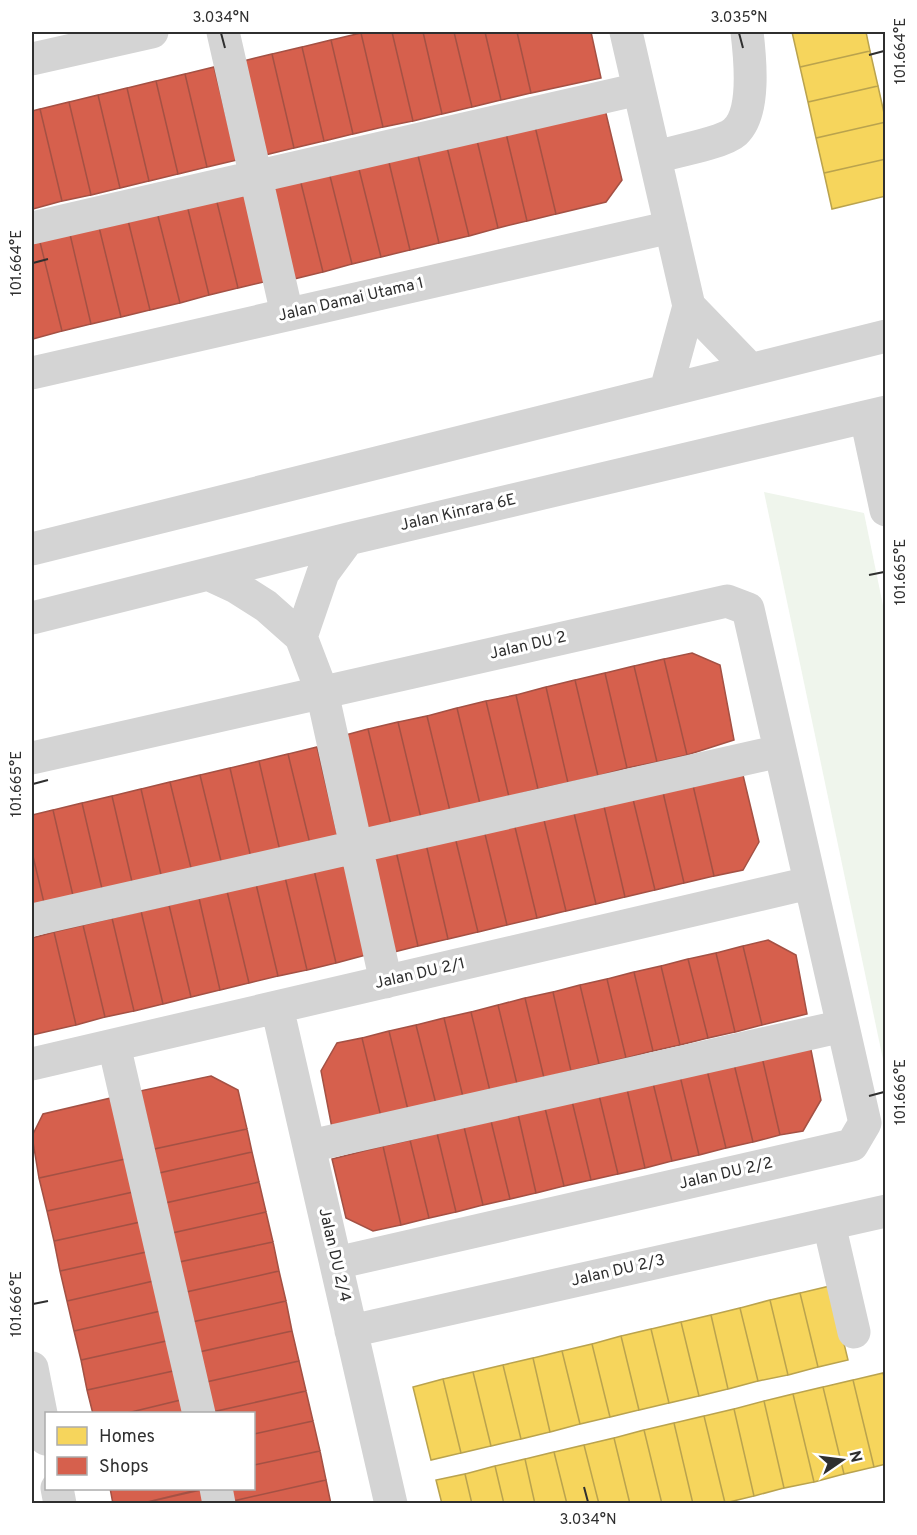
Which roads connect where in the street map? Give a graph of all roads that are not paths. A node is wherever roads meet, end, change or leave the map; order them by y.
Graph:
1 (152, 32) edge
2 (223, 32) edge
3 (626, 32) edge
4 (747, 32) edge
5 (39, 49) edge
6 (639, 89) junction
7 (655, 157) junction
8 (256, 177) junction
9 (671, 227) junction
10 (32, 228) edge
11 (689, 306) junction
12 (287, 314) junction
13 (885, 336) edge
14 (750, 369) junction
15 (32, 373) edge
16 (666, 390) junction
17 (876, 414) edge
18 (885, 510) edge
19 (348, 538) junction
20 (32, 549) edge
21 (208, 574) junction
22 (32, 618) edge
23 (302, 637) junction
24 (322, 692) junction
25 (780, 750) junction
26 (32, 758) edge
27 (357, 846) junction
28 (809, 884) junction
29 (32, 920) edge
30 (386, 982) junction
31 (277, 1007) junction
32 (843, 1026) junction
33 (114, 1045) junction
34 (32, 1064) edge
35 (310, 1146) junction
36 (885, 1211) edge
37 (830, 1224) junction
38 (336, 1263) junction
39 (351, 1331) junction
40 (854, 1332) dead end
41 (32, 1368) edge
42 (199, 1412) edge
43 (45, 1434) edge
44 (391, 1503) edge

1 - 5 street
2 - 8 street
3 - 6 street
4 - 7 street
6 - 7 street
6 - 8 street
7 - 9 street
8 - 10 street
8 - 12 street
9 - 11 street
9 - 12 street, Jalan Damai Utama 1
11 - 14 street
11 - 16 street
12 - 15 street, Jalan Damai Utama 1
13 - 14 street
14 - 16 street
16 - 20 street
17 - 18 street
17 - 19 street, Jalan Kinrara 6E
19 - 21 street, Jalan Kinrara 6E
19 - 23 street
21 - 22 street, Jalan Kinrara 6E
21 - 23 street
23 - 24 street
24 - 25 street, Jalan DU 2
24 - 26 street, Jalan DU 2
24 - 27 street
25 - 27 street
25 - 28 street, Jalan DU 2
27 - 29 street
27 - 30 street
28 - 30 street, Jalan DU 2/1
28 - 32 street, Jalan DU 2/2
30 - 31 street, Jalan DU 2/1
31 - 33 street, Jalan DU 2/1
31 - 35 street, Jalan DU 2/4
32 - 35 street
32 - 38 street, Jalan DU 2/2
33 - 34 street, Jalan DU 2/1
33 - 42 street
35 - 38 street, Jalan DU 2/4
36 - 37 street, Jalan DU 2/3
37 - 39 street, Jalan DU 2/3
37 - 40 street
38 - 39 street, Jalan DU 2/4
39 - 44 street, Jalan DU 2/4
41 - 43 street

